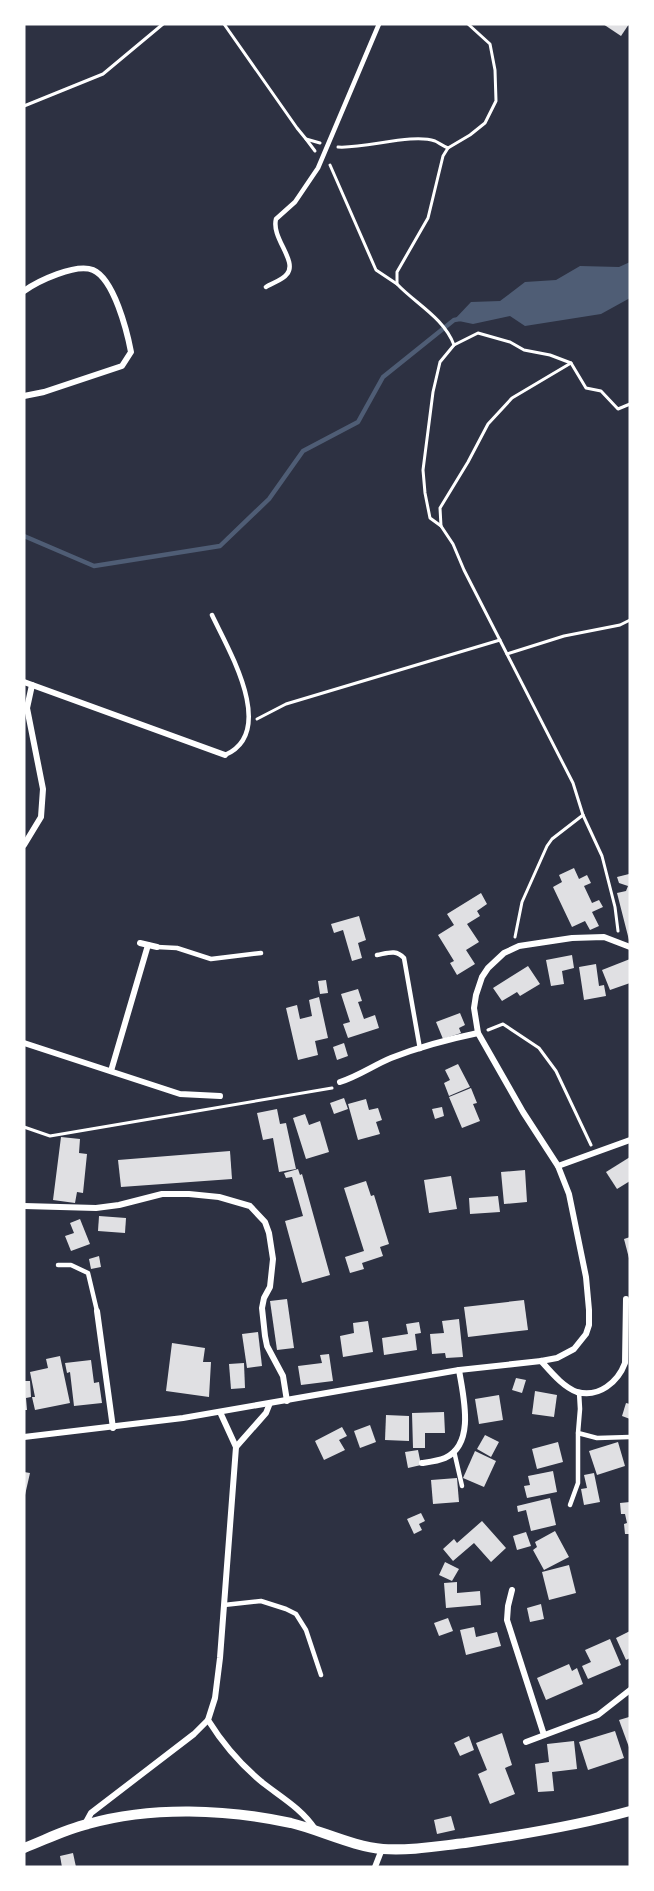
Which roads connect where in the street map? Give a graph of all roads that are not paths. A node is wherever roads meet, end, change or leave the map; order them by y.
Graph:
1 (379, 24) edge
2 (266, 287) dead end
3 (24, 291) edge
4 (24, 396) edge
5 (212, 615) dead end
6 (24, 682) edge
7 (32, 685) junction
8 (225, 755) joint
9 (24, 845) edge
10 (140, 943) dead end
11 (148, 945) junction
12 (157, 947) joint
13 (630, 947) edge
14 (261, 953) dead end
15 (377, 955) dead end
16 (478, 1033) junction
17 (24, 1043) edge
18 (420, 1049) junction
19 (111, 1071) junction
20 (340, 1082) road end
21 (220, 1096) dead end
22 (630, 1140) edge
23 (558, 1166) junction
24 (24, 1206) edge
25 (58, 1265) dead end
26 (626, 1299) dead end
27 (97, 1311) joint
28 (542, 1361) junction
29 (459, 1370) junction
30 (579, 1392) junction
31 (287, 1401) junction
32 (270, 1403) junction
33 (220, 1412) junction
34 (113, 1428) junction
35 (578, 1433) junction
36 (24, 1437) edge
37 (630, 1437) edge
38 (236, 1446) junction
39 (454, 1451) junction
40 (422, 1463) dead end
41 (462, 1486) dead end
42 (570, 1505) dead end
43 (512, 1590) dead end
44 (224, 1605) junction
45 (321, 1675) dead end
46 (630, 1690) edge
47 (208, 1720) junction
48 (544, 1735) junction
49 (526, 1742) dead end
50 (630, 1811) edge
51 (85, 1824) junction
52 (315, 1828) junction
53 (24, 1848) edge
54 (382, 1849) junction
55 (375, 1867) edge

1 - 2 lane
3 - 4 street
5 - 8 lane
6 - 7 street
7 - 8 street
7 - 9 street
10 - 11 street
11 - 12 street
11 - 19 street
12 - 14 lane
13 - 16 street
15 - 18 lane
16 - 18 street
16 - 23 street
17 - 19 street
18 - 20 street
19 - 21 street
22 - 23 street
23 - 28 street
24 - 31 street
25 - 27 lane
26 - 30 street
27 - 34 street
28 - 29 street
28 - 30 street
29 - 31 street
29 - 39 street
30 - 35 lane
31 - 32 street
32 - 33 street
32 - 38 street
33 - 34 street
33 - 38 street
34 - 36 street
35 - 37 lane
35 - 42 lane
38 - 44 street
39 - 40 street
39 - 41 lane
43 - 48 street
44 - 45 lane
44 - 47 street
46 - 48 street
47 - 51 street
47 - 52 street
48 - 49 street
50 - 54 street
51 - 52 street
51 - 53 street
52 - 54 street
54 - 55 street

